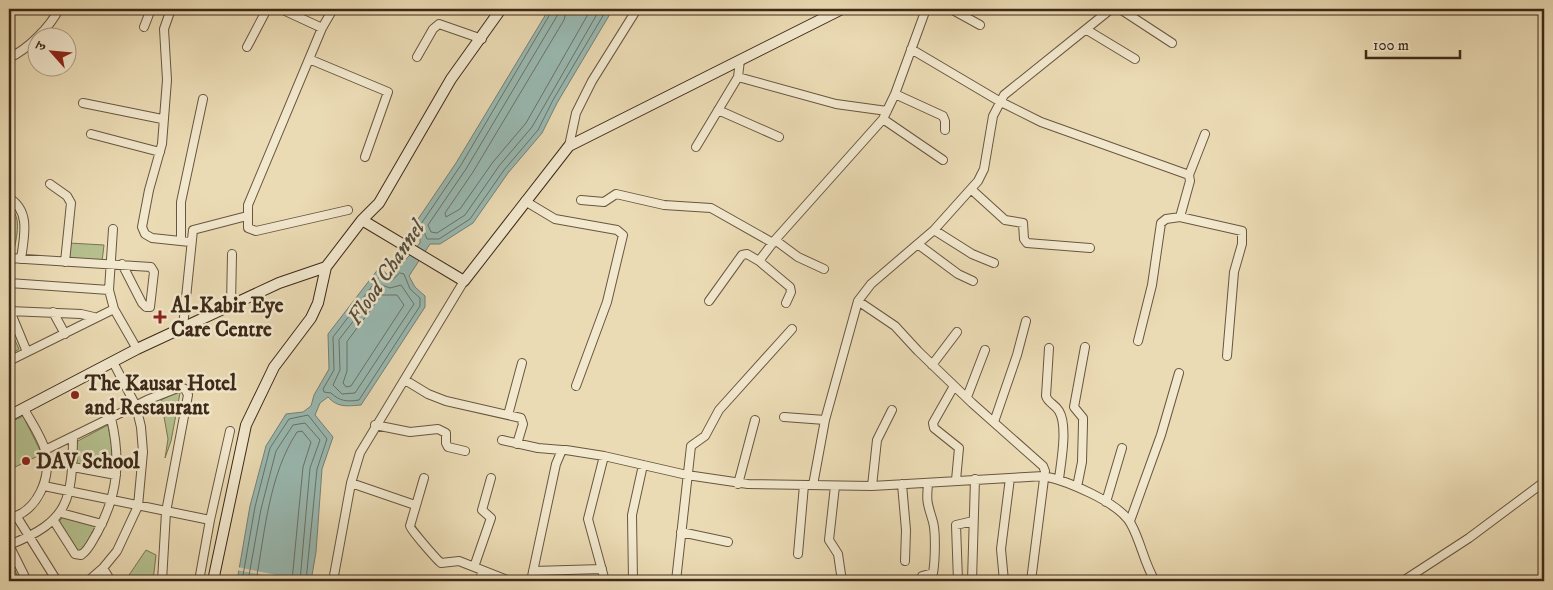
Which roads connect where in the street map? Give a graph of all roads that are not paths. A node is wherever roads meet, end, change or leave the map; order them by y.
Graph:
1 (59, 9) edge
2 (151, 9) edge
3 (171, 9) edge
4 (267, 9) edge
5 (282, 9) edge
6 (333, 9) edge
7 (497, 9) edge
8 (501, 9) edge
9 (637, 9) edge
10 (926, 9) edge
11 (951, 9) edge
12 (1111, 9) edge
13 (1120, 9) edge
14 (836, 10) edge
15 (495, 20) junction
16 (980, 25) dead end
17 (144, 28) dead end
18 (322, 28) junction
19 (1087, 30) junction
20 (482, 39) junction
21 (1172, 43) dead end
22 (247, 47) dead end
23 (911, 49) junction
24 (417, 57) dead end
25 (9, 58) edge
26 (309, 59) junction
27 (1135, 59) dead end
28 (740, 60) junction
29 (738, 77) junction
30 (895, 94) junction
31 (203, 99) dead end
32 (999, 101) junction
33 (83, 103) dead end
34 (718, 110) junction
35 (885, 115) junction
36 (162, 119) junction
37 (945, 130) dead end
38 (92, 134) dead end
39 (1205, 134) dead end
40 (779, 137) dead end
41 (569, 146) junction
42 (696, 147) dead end
43 (160, 152) junction
44 (365, 157) dead end
45 (943, 160) dead end
46 (1189, 175) junction
47 (50, 184) dead end
48 (972, 190) junction
49 (9, 198) edge
50 (581, 200) dead end
51 (526, 201) junction
52 (348, 210) dead end
53 (246, 216) junction
54 (1180, 217) junction
55 (362, 220) junction
56 (113, 229) dead end
57 (934, 230) junction
58 (181, 241) junction
59 (190, 242) junction
60 (774, 242) junction
61 (919, 245) junction
62 (1090, 248) dead end
63 (232, 254) dead end
64 (9, 258) edge
65 (21, 259) junction
66 (759, 261) junction
67 (64, 262) junction
68 (994, 263) dead end
69 (122, 264) junction
70 (110, 265) junction
71 (326, 267) junction
72 (824, 268) dead end
73 (460, 279) junction
74 (973, 281) dead end
75 (9, 283) edge
76 (109, 290) junction
77 (709, 300) dead end
78 (858, 301) junction
79 (786, 303) dead end
80 (231, 305) junction
81 (114, 309) junction
82 (9, 312) edge
83 (53, 312) junction
84 (94, 317) junction
85 (1026, 321) dead end
86 (184, 327) junction
87 (792, 329) dead end
88 (957, 332) dead end
89 (64, 334) junction
90 (1138, 341) dead end
91 (1085, 347) dead end
92 (1049, 348) dead end
93 (137, 349) junction
94 (985, 350) dead end
95 (27, 352) junction
96 (1227, 356) dead end
97 (9, 361) edge
98 (113, 362) junction
99 (522, 363) dead end
100 (932, 365) junction
101 (1179, 373) dead end
102 (405, 380) junction
103 (576, 386) dead end
104 (954, 386) junction
105 (967, 397) junction
106 (136, 406) junction
107 (24, 409) junction
108 (892, 410) dead end
109 (508, 415) junction
110 (9, 416) edge
111 (784, 417) dead end
112 (111, 418) junction
113 (755, 420) dead end
114 (825, 420) junction
115 (994, 422) junction
116 (375, 425) junction
117 (230, 431) dead end
118 (73, 438) junction
119 (502, 440) dead end
120 (517, 444) junction
121 (1122, 448) dead end
122 (46, 450) junction
123 (562, 450) junction
124 (465, 451) dead end
125 (604, 456) junction
126 (643, 464) junction
127 (73, 467) junction
128 (116, 475) junction
129 (687, 476) junction
130 (1044, 476) junction
131 (424, 478) dead end
132 (491, 478) dead end
133 (1010, 478) junction
134 (975, 479) junction
135 (1059, 479) junction
136 (956, 480) junction
137 (1544, 482) edge
138 (350, 483) junction
139 (738, 484) junction
140 (813, 484) junction
141 (902, 484) junction
142 (928, 484) junction
143 (804, 485) junction
144 (44, 486) junction
145 (835, 486) junction
146 (872, 486) junction
147 (1077, 487) junction
148 (70, 492) junction
149 (112, 501) junction
150 (1106, 502) junction
151 (415, 505) junction
152 (138, 506) junction
153 (166, 512) junction
154 (61, 513) junction
155 (13, 517) edge
156 (210, 520) junction
157 (54, 521) junction
158 (973, 521) junction
159 (1130, 521) junction
160 (102, 524) junction
161 (681, 532) junction
162 (29, 537) junction
163 (728, 542) dead end
164 (9, 545) edge
165 (798, 554) dead end
166 (905, 561) dead end
167 (103, 568) junction
168 (474, 568) junction
169 (602, 569) junction
170 (483, 571) junction
171 (534, 571) junction
172 (27, 581) edge
173 (57, 581) edge
174 (88, 581) edge
175 (111, 581) edge
176 (162, 581) edge
177 (200, 581) edge
178 (213, 581) edge
179 (333, 581) edge
180 (479, 581) edge
181 (510, 581) edge
182 (531, 581) edge
183 (605, 581) edge
184 (634, 581) edge
185 (676, 581) edge
186 (842, 581) edge
187 (920, 581) edge
188 (958, 581) edge
189 (972, 581) edge
190 (1004, 581) edge
191 (1031, 581) edge
192 (1155, 581) edge
193 (1403, 581) edge

1 - 25 street
2 - 17 street
3 - 36 street
4 - 22 street
5 - 18 street
6 - 18 street
7 - 15 street
8 - 15 main road
9 - 41 street
10 - 23 street
11 - 16 street
12 - 19 street
13 - 21 street
14 - 28 main road
15 - 20 main road
18 - 26 street
19 - 27 street
19 - 32 street
20 - 24 street
20 - 55 main road
23 - 30 street
23 - 32 street
26 - 44 street
26 - 53 street
28 - 29 street
28 - 41 main road
29 - 34 street
29 - 35 street
30 - 35 street
30 - 37 street
31 - 58 street
32 - 46 street
32 - 48 street
33 - 36 street
34 - 40 street
34 - 42 street
35 - 45 street
35 - 60 street
36 - 43 street
38 - 43 street
39 - 46 street
41 - 51 main road
43 - 58 street
46 - 54 street
47 - 67 street
48 - 57 street
48 - 62 street
49 - 65 street
50 - 60 street
51 - 73 main road
51 - 103 street
52 - 53 street
53 - 59 street
54 - 90 street
54 - 96 street
55 - 71 main road
55 - 73 main road
56 - 70 street
57 - 61 street
57 - 68 street
58 - 59 street
59 - 86 street
60 - 66 street
60 - 72 street
61 - 74 street
61 - 78 street
63 - 80 street
64 - 65 street
65 - 67 street
66 - 77 street
66 - 79 street
67 - 70 street
69 - 69 street
69 - 70 street
70 - 76 street
71 - 80 main road
71 - 178 main road
73 - 102 street
75 - 76 street
76 - 81 street
78 - 100 street
78 - 114 street
80 - 86 main road
81 - 84 street
81 - 93 street
82 - 83 street
82 - 95 street
83 - 84 street
83 - 89 street
84 - 89 street
85 - 115 street
86 - 93 main road
87 - 129 street
88 - 100 street
89 - 95 street
91 - 147 street
92 - 135 street
93 - 98 main road
94 - 105 street
95 - 97 street
98 - 106 street
98 - 107 main road
99 - 109 street
100 - 104 street
101 - 159 street
102 - 109 street
102 - 116 street
104 - 105 street
104 - 136 street
105 - 115 street
106 - 112 street
106 - 152 street
106 - 153 street
107 - 110 main road
107 - 122 street
108 - 146 street
109 - 120 street
111 - 114 street
112 - 118 street
112 - 128 street
113 - 139 street
114 - 140 street
115 - 130 street
116 - 124 street
116 - 138 street
117 - 156 street
118 - 122 street
118 - 127 street
119 - 120 street
120 - 123 street
121 - 150 street
122 - 144 street
123 - 125 street
123 - 171 street
125 - 126 street
125 - 169 street
126 - 129 street
126 - 184 street
127 - 128 street
127 - 148 street
128 - 149 street
129 - 139 street
129 - 161 street
130 - 133 street
130 - 135 street
130 - 191 street
131 - 151 street
132 - 168 street
133 - 134 street
133 - 190 street
134 - 136 street
134 - 158 street
135 - 147 street
136 - 142 street
137 - 193 street
138 - 151 street
138 - 179 street
139 - 143 street
140 - 143 street
140 - 145 street
141 - 142 street
141 - 146 street
141 - 166 street
142 - 187 street
143 - 165 street
144 - 148 street
144 - 155 street
145 - 146 street
145 - 186 street
147 - 150 street
148 - 149 street
148 - 154 street
149 - 152 street
149 - 160 street
150 - 159 street
151 - 168 street
152 - 153 street
152 - 167 street
153 - 156 street
153 - 176 street
154 - 157 street
154 - 160 street
155 - 162 street
156 - 177 street
157 - 160 street
157 - 162 street
158 - 188 street
158 - 189 street
159 - 192 street
161 - 163 street
161 - 185 street
162 - 164 street
162 - 173 street
164 - 172 street
167 - 174 street
167 - 175 street
168 - 170 street
169 - 171 street
169 - 183 street
170 - 180 street
170 - 181 street
171 - 182 street

